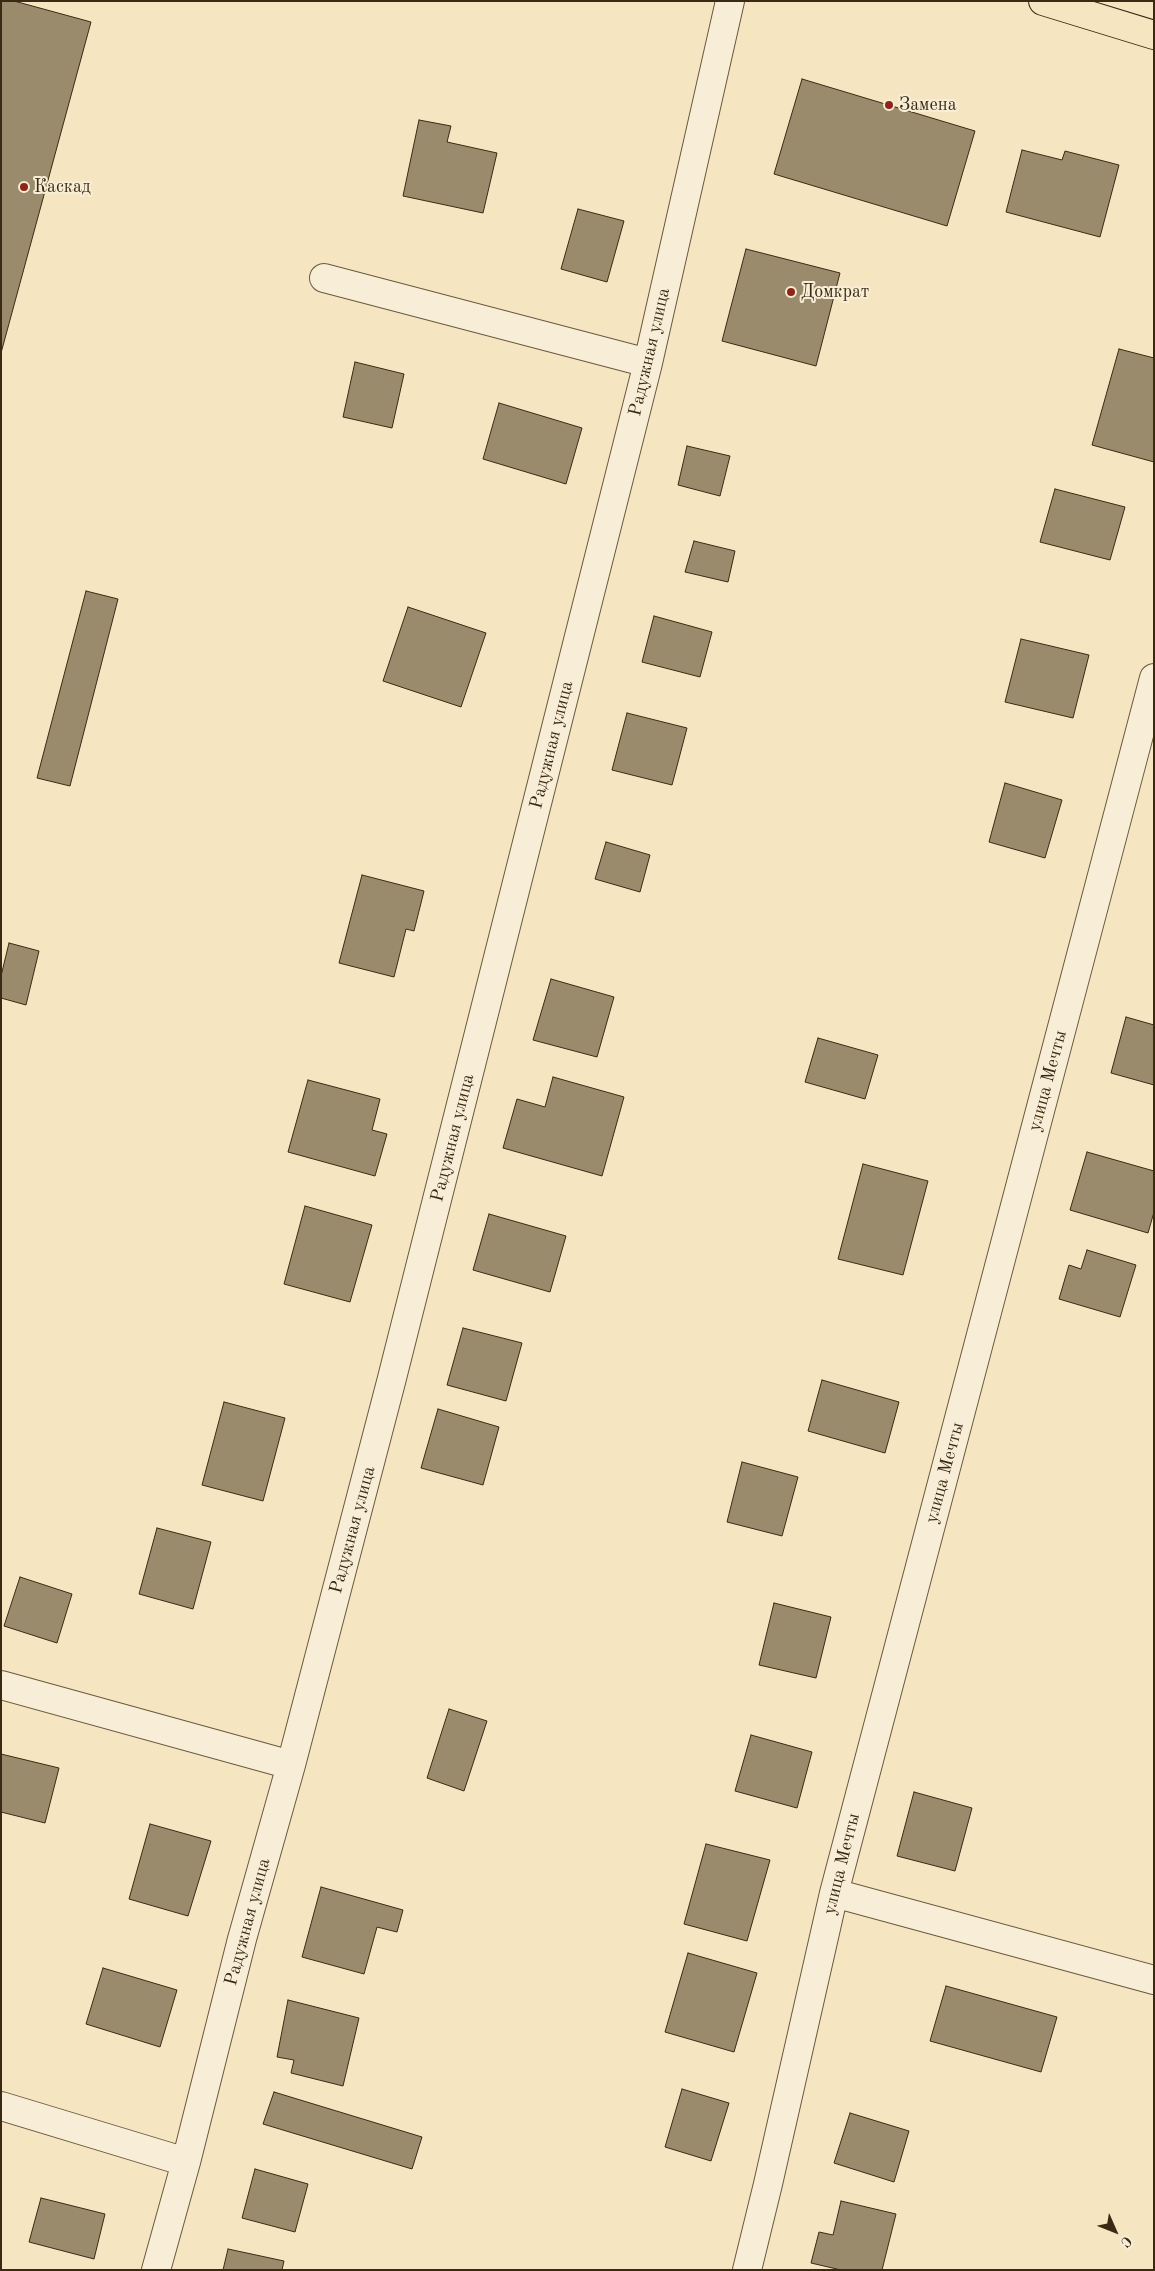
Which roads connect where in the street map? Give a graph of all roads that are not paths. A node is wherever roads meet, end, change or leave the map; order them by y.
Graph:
1 (730, 1) edge
2 (1043, 1) edge
3 (1154, 35) edge
4 (324, 278) dead end
5 (648, 364) junction
6 (1154, 678) edge
7 (1, 1685) edge
8 (291, 1765) junction
9 (834, 1893) junction
10 (1154, 1980) edge
11 (1, 2106) edge
12 (186, 2162) junction
13 (156, 2270) edge
14 (747, 2270) edge

1 - 5 street, Радужная улица
2 - 3 main road
4 - 5 street
5 - 8 street, Радужная улица
6 - 9 street, улица Мечты
7 - 8 street
8 - 12 street, Радужная улица
9 - 10 street
9 - 14 street, улица Мечты
11 - 12 street
12 - 13 street, Радужная улица

